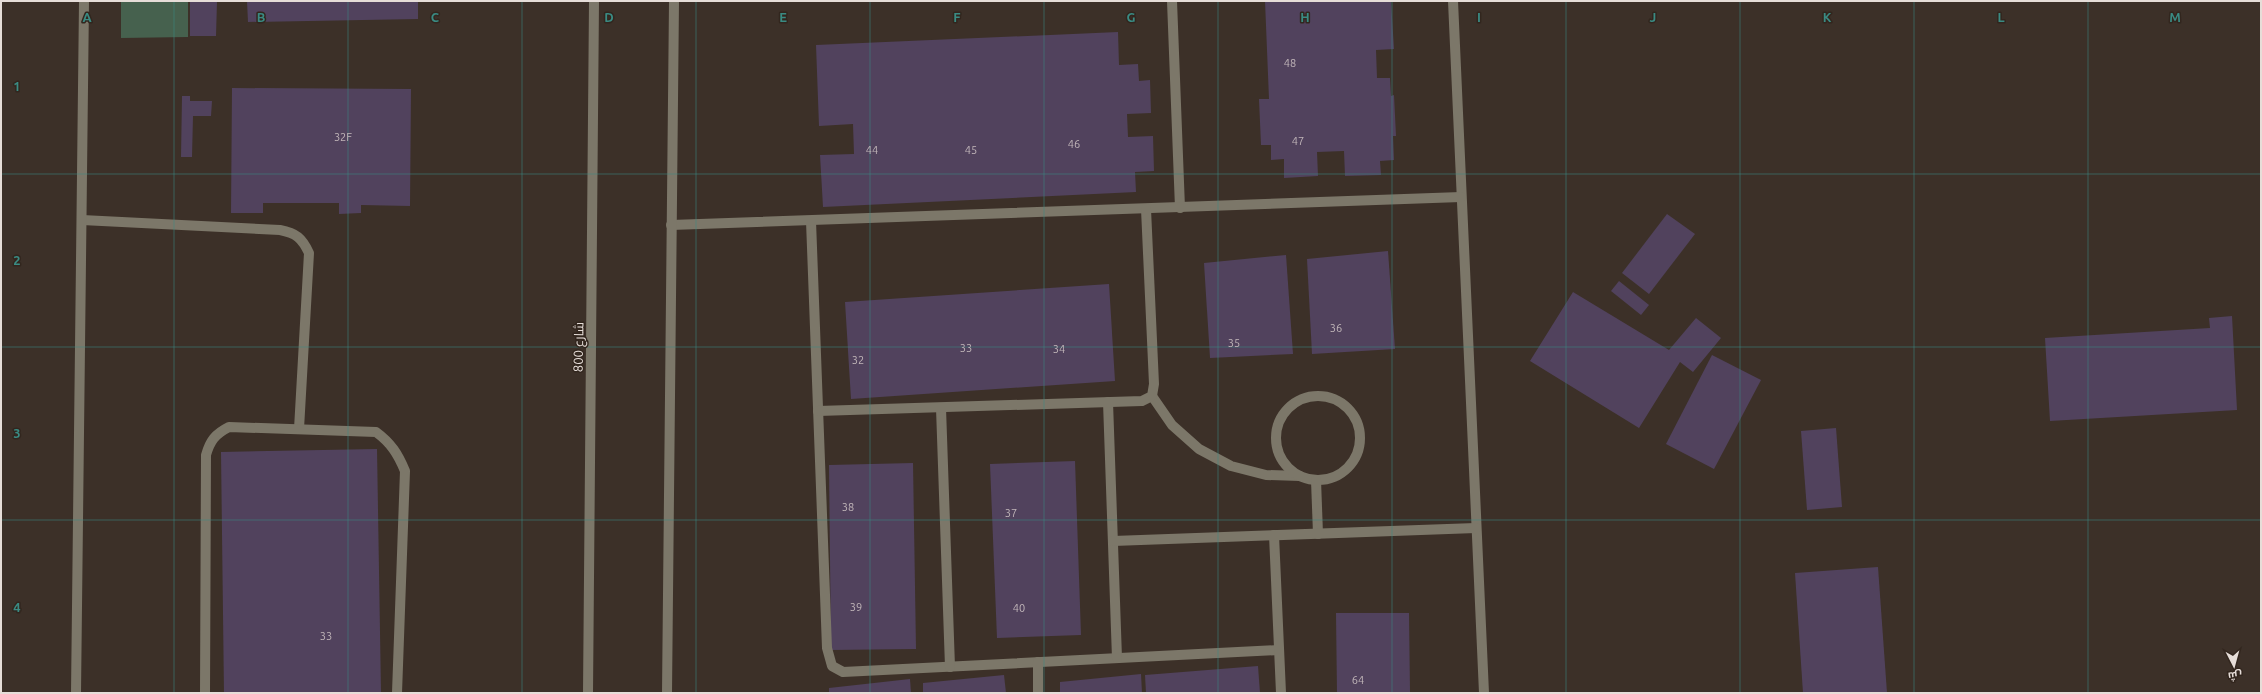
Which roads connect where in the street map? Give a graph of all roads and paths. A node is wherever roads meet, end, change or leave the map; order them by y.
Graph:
1 (84, 1) edge
2 (594, 1) edge
3 (674, 1) edge
4 (1172, 1) edge
5 (1453, 1) edge
6 (1461, 197) junction
7 (1180, 208) junction
8 (1146, 209) junction
9 (82, 220) junction
10 (811, 221) junction
11 (671, 225) junction
12 (1152, 396) junction
13 (1108, 402) junction
14 (940, 408) junction
15 (818, 411) junction
16 (299, 430) junction
17 (1302, 476) junction
18 (1316, 480) junction
19 (1476, 528) junction
20 (1318, 534) junction
21 (1274, 535) junction
22 (1113, 541) junction
23 (1279, 650) junction
24 (1117, 658) junction
25 (1038, 662) junction
26 (950, 667) junction
27 (76, 693) edge
28 (205, 693) edge
29 (397, 693) edge
30 (588, 693) edge
31 (667, 693) edge
32 (1038, 693) edge
33 (1281, 693) edge
34 (1484, 693) edge

1 - 9 street
2 - 30 street, شارع 800
3 - 11 street
4 - 7 street
5 - 6 street
6 - 7 street
6 - 19 street
7 - 8 street
8 - 10 street
8 - 12 street
9 - 16 street
9 - 27 street
10 - 11 street
10 - 15 street
11 - 31 street
12 - 13 street
12 - 17 street
13 - 14 street
13 - 22 street
14 - 15 street
14 - 26 street
15 - 26 street
16 - 28 street
16 - 29 street
17 - 18 street
17 - 18 street
18 - 20 street
19 - 20 street
19 - 34 street
20 - 21 street
21 - 22 street
21 - 23 street
22 - 24 street
23 - 24 street
23 - 33 street
24 - 25 street
25 - 26 street
25 - 32 street

